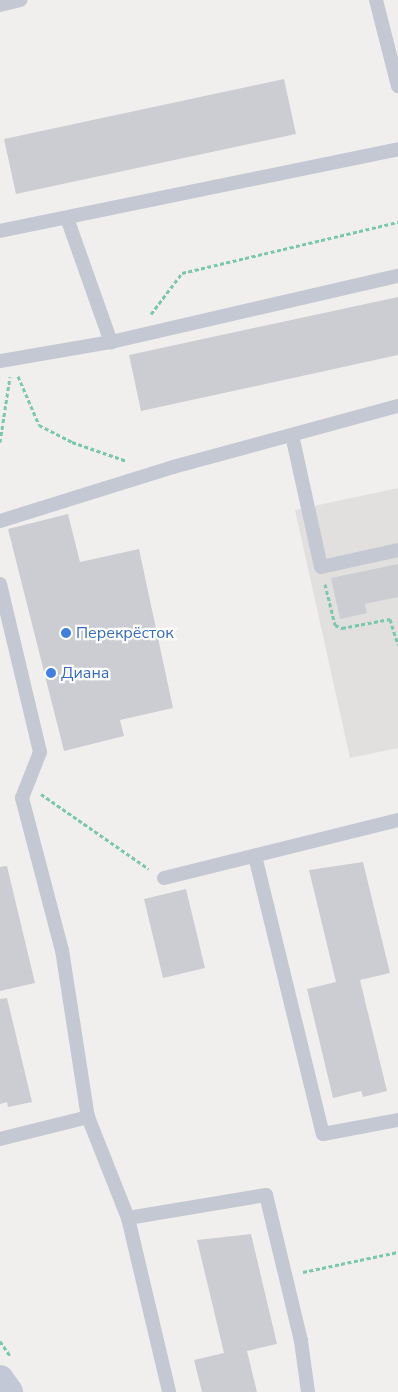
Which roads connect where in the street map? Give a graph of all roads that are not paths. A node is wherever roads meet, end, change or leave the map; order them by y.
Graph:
1 (20, 0) edge
2 (376, 0) edge
3 (0, 5) edge
4 (398, 86) edge
5 (398, 149) edge
6 (67, 218) junction
7 (0, 231) edge
8 (398, 276) edge
9 (111, 342) junction
10 (6, 361) edge
11 (398, 406) edge
12 (292, 435) junction
13 (0, 520) edge
14 (398, 550) edge
15 (0, 584) edge
16 (398, 820) edge
17 (255, 856) junction
18 (164, 878) road end
19 (88, 1117) junction
20 (398, 1120) edge
21 (0, 1139) edge
22 (128, 1218) junction
23 (0, 1379) edge
24 (9, 1392) edge
25 (169, 1392) edge
26 (308, 1392) edge

1 - 3 lane
2 - 4 lane
5 - 6 lane
6 - 7 lane
6 - 9 lane
8 - 9 lane
9 - 10 lane
11 - 12 lane
12 - 13 lane
12 - 14 lane
15 - 19 lane
16 - 17 lane
17 - 18 lane
17 - 20 lane
19 - 21 lane
19 - 22 lane
22 - 25 lane
22 - 26 lane
23 - 24 street

